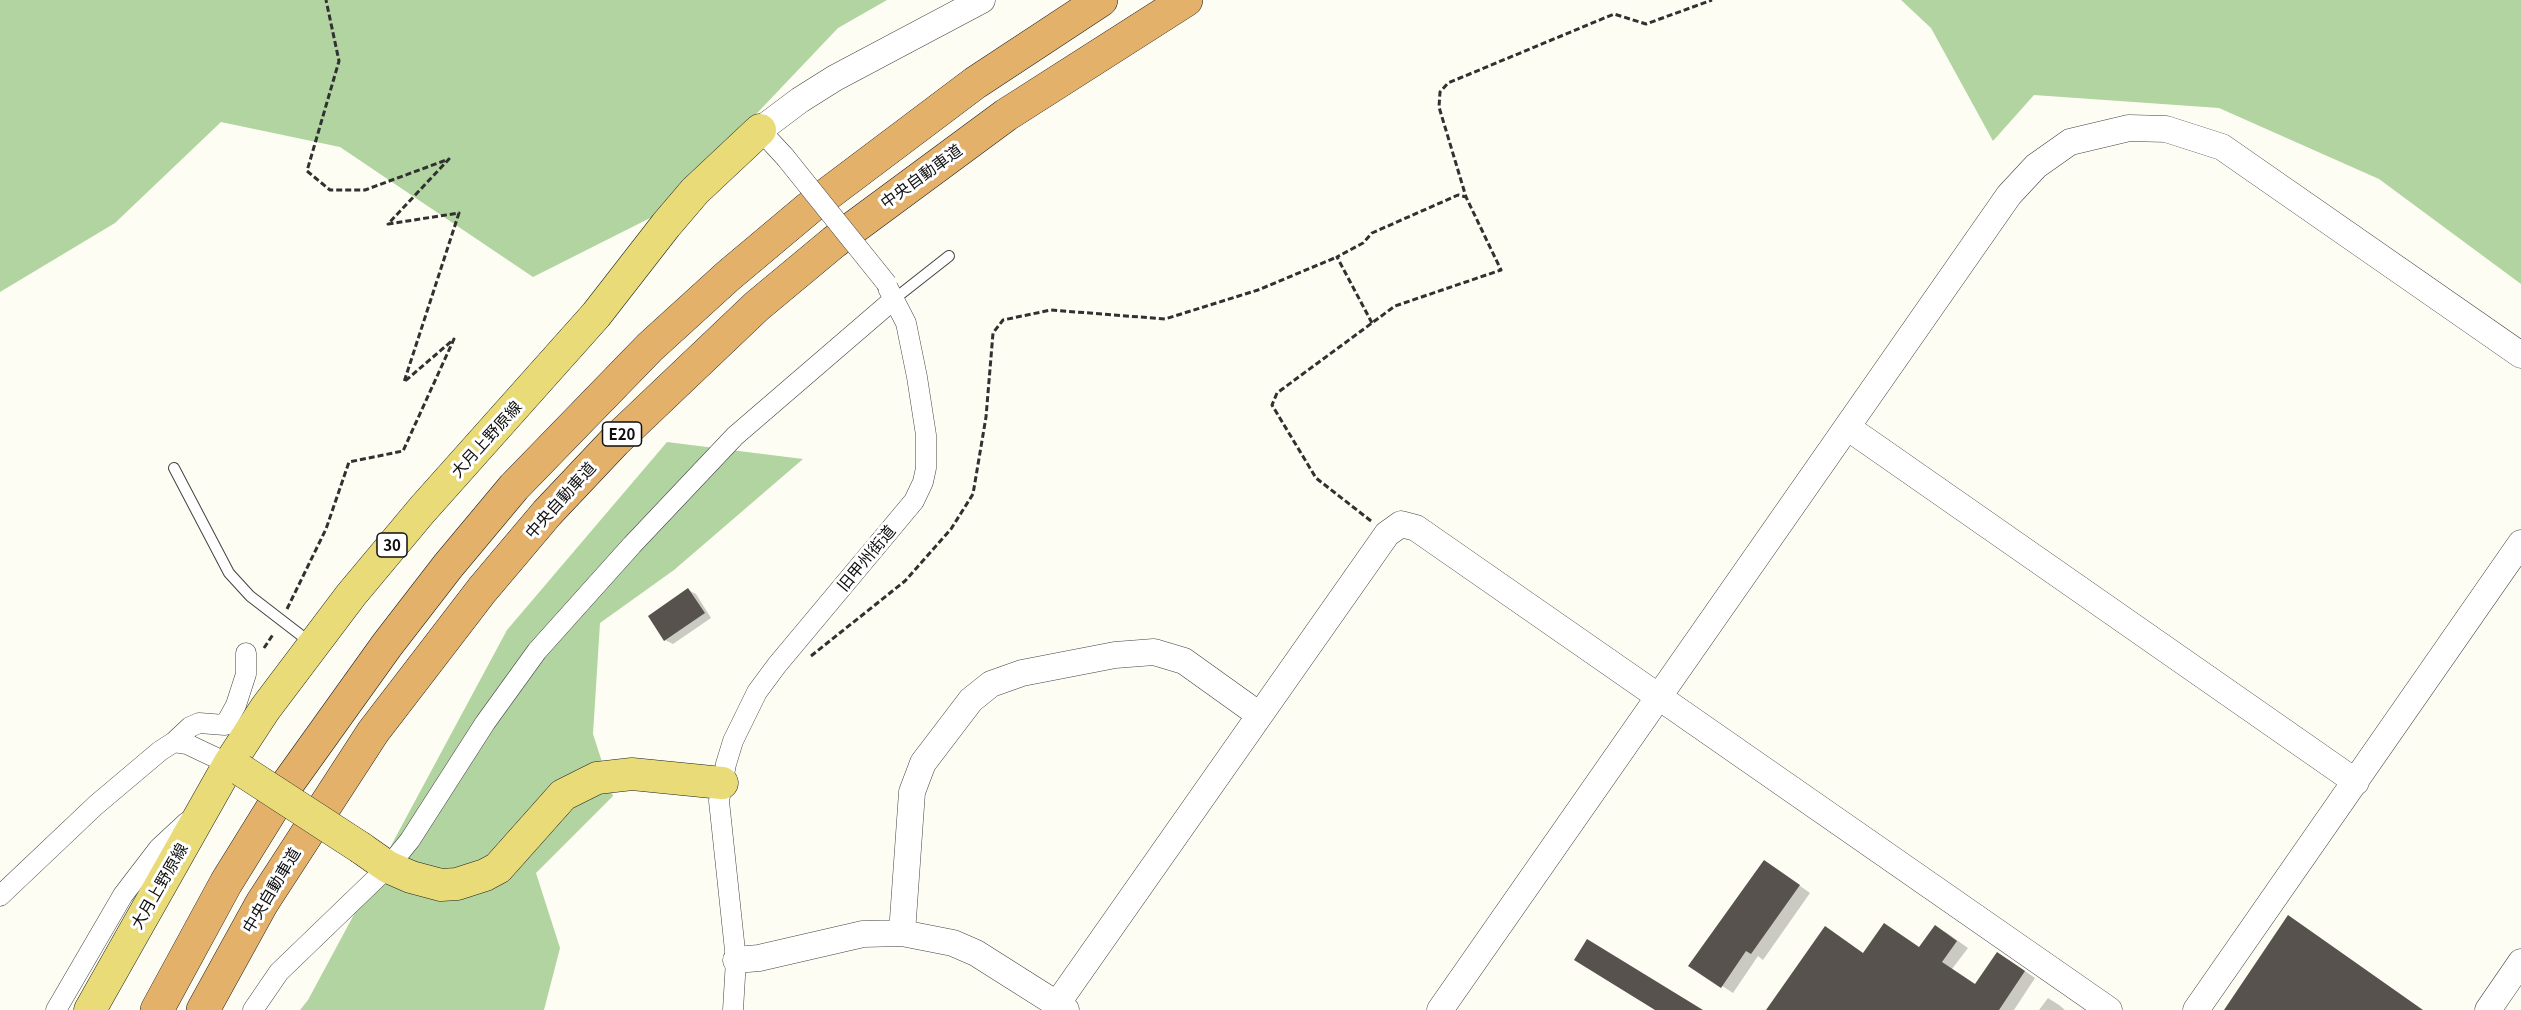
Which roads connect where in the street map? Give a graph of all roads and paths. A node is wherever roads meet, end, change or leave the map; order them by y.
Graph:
1 (326, 0) edge
2 (982, 0) edge
3 (1101, 0) edge
4 (1186, 0) edge
5 (1712, 0) edge
6 (760, 130) junction
7 (1466, 197) junction
8 (949, 256) dead end
9 (1337, 257) junction
10 (890, 292) junction
11 (1372, 323) junction
12 (2521, 355) edge
13 (1847, 427) junction
14 (174, 468) dead end
15 (1387, 534) junction
16 (2521, 543) edge
17 (286, 611) dead end
18 (276, 632) dead end
19 (313, 645) junction
20 (246, 653) dead end
21 (777, 665) junction
22 (246, 674) junction
23 (1659, 698) junction
24 (1258, 714) junction
25 (174, 742) junction
26 (235, 767) junction
27 (2356, 782) junction
28 (722, 783) junction
29 (204, 806) junction
30 (388, 867) junction
31 (0, 896) edge
32 (902, 933) junction
33 (736, 960) junction
34 (2521, 962) edge
35 (1061, 1007) edge
36 (56, 1010) edge
37 (90, 1010) edge
38 (157, 1010) edge
39 (203, 1010) edge
40 (253, 1010) edge
41 (733, 1010) edge
42 (1440, 1010) edge
43 (2109, 1010) edge
44 (2196, 1010) edge
45 (2488, 1010) edge

1 - 17 path
2 - 6 street
3 - 38 highway, E20
4 - 39 highway, 中央自動車道 / E20
5 - 7 path
6 - 10 street, 旧甲州街道, bridge
6 - 19 main road, 大月上野原線 / 30
7 - 9 path
7 - 11 path
8 - 10 lane
9 - 11 path
9 - 21 path
10 - 21 street, 旧甲州街道
10 - 30 street
11 - 15 path
12 - 13 street
13 - 23 street
13 - 27 street
14 - 19 lane
15 - 23 street
15 - 24 street
16 - 27 street
18 - 22 path
19 - 26 main road, 大月上野原線 / 30
20 - 22 street
21 - 28 street, 旧甲州街道
22 - 25 street
23 - 42 street
23 - 43 street
24 - 32 street
24 - 35 street
25 - 26 street
25 - 31 street
26 - 29 main road, 大月上野原線 / 30
26 - 30 main road, bridge
27 - 44 street
28 - 30 main road
28 - 33 street, 旧甲州街道
29 - 36 street
29 - 37 main road, 大月上野原線 / 30
30 - 40 street
32 - 33 street
32 - 35 street
33 - 41 street, 旧甲州街道
34 - 45 street

